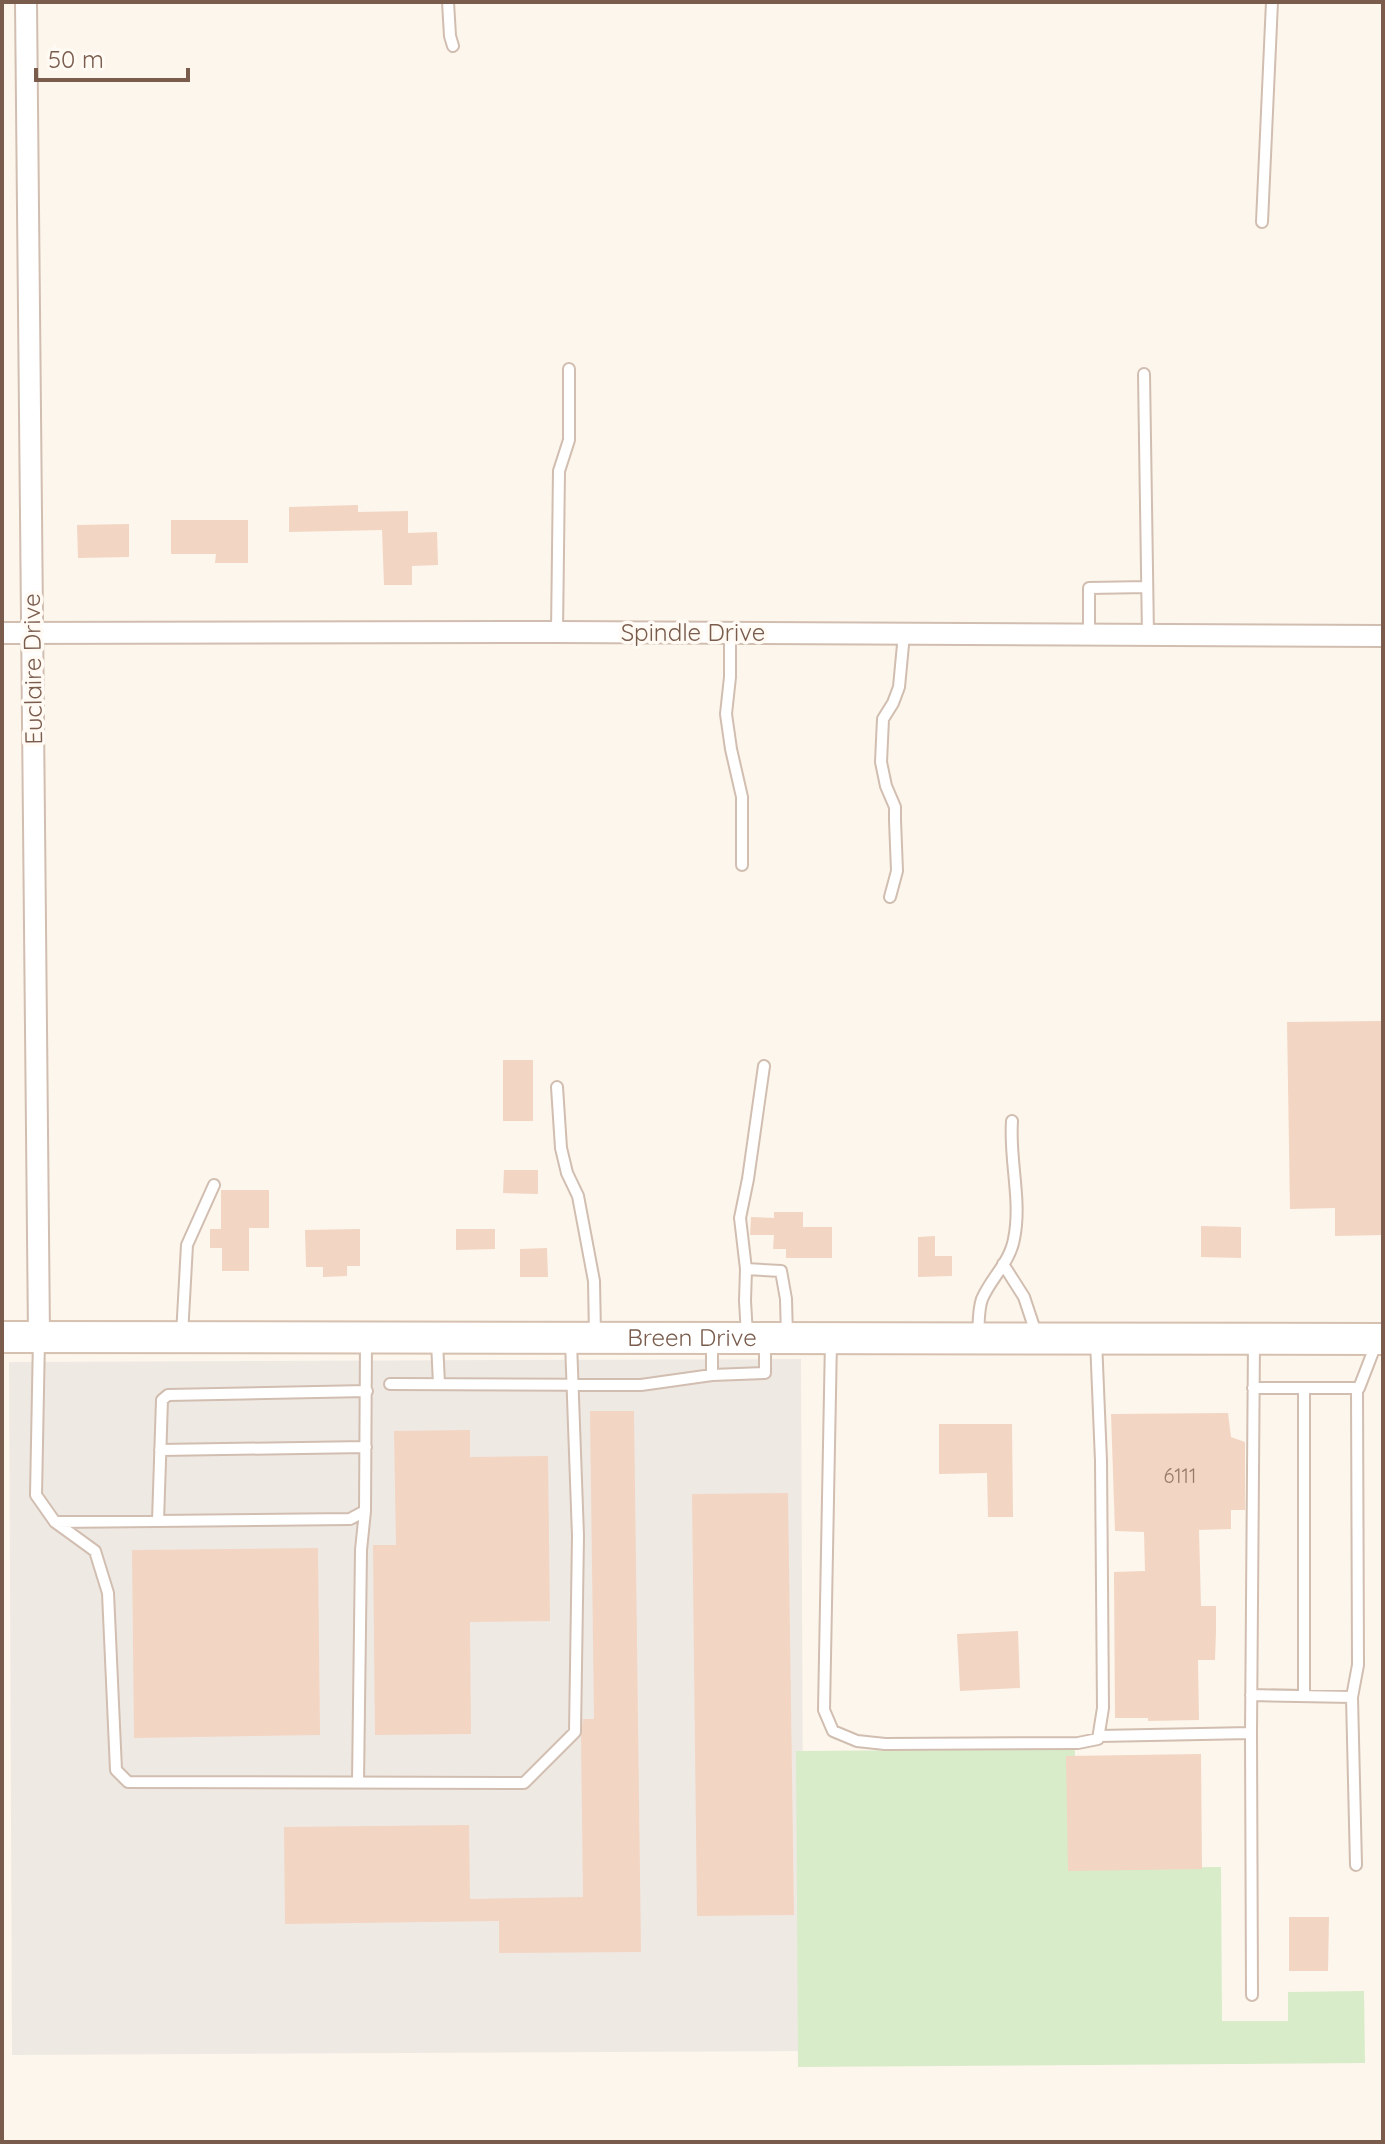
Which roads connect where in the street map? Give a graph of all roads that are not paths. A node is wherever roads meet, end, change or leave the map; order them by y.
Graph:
1 (26, 2) edge
2 (448, 2) edge
3 (1272, 2) edge
4 (453, 46) dead end
5 (1262, 222) dead end
6 (569, 369) dead end
7 (1144, 374) dead end
8 (1147, 587) junction
9 (557, 632) junction
10 (2, 633) edge
11 (32, 633) junction
12 (730, 633) junction
13 (904, 634) junction
14 (1089, 634) junction
15 (1148, 635) junction
16 (1383, 636) edge
17 (742, 865) dead end
18 (890, 897) dead end
19 (764, 1066) dead end
20 (557, 1087) dead end
21 (1012, 1121) dead end
22 (214, 1185) dead end
23 (1003, 1264) junction
24 (746, 1269) junction
25 (39, 1336) junction
26 (2, 1337) edge
27 (182, 1337) junction
28 (366, 1337) junction
29 (437, 1337) junction
30 (583, 1337) junction
31 (712, 1337) junction
32 (766, 1337) junction
33 (831, 1338) junction
34 (978, 1338) junction
35 (1038, 1338) junction
36 (1096, 1338) junction
37 (1254, 1338) junction
38 (1380, 1339) edge
39 (712, 1375) junction
40 (390, 1384) dead end
41 (439, 1384) junction
42 (572, 1384) junction
43 (1253, 1388) junction
44 (1304, 1388) junction
45 (1357, 1388) junction
46 (367, 1391) junction
47 (366, 1447) junction
48 (160, 1450) junction
49 (365, 1511) junction
50 (158, 1521) junction
51 (55, 1522) junction
52 (1251, 1695) junction
53 (1304, 1696) junction
54 (1352, 1697) junction
55 (1251, 1733) junction
56 (1099, 1736) junction
57 (358, 1783) junction
58 (1356, 1865) dead end
59 (1252, 1995) dead end

1 - 11 street, Euclaire Drive
2 - 4 lane
3 - 5 lane
6 - 9 lane
7 - 8 lane
8 - 14 lane
8 - 15 lane
9 - 11 street, Spindle Drive
9 - 12 street, Spindle Drive
10 - 11 street, Spindle Drive
11 - 25 street, Euclaire Drive
12 - 13 street, Spindle Drive
12 - 17 lane
13 - 14 street, Spindle Drive
13 - 18 lane
14 - 15 street, Spindle Drive
15 - 16 street, Spindle Drive
19 - 24 lane
20 - 30 lane
21 - 23 lane
22 - 27 lane
23 - 34 lane
23 - 35 lane
24 - 32 lane
24 - 32 lane
25 - 26 street, Breen Drive
25 - 27 street, Breen Drive
25 - 51 lane
27 - 28 street, Breen Drive
28 - 29 street, Breen Drive
28 - 46 lane
29 - 30 street, Breen Drive
29 - 41 lane
30 - 31 street, Breen Drive
30 - 42 lane
31 - 32 street, Breen Drive
31 - 39 lane
32 - 33 street, Breen Drive
32 - 39 lane
33 - 34 street, Breen Drive
33 - 56 lane
34 - 35 street, Breen Drive
35 - 36 street, Breen Drive
36 - 37 street, Breen Drive
36 - 56 lane
37 - 38 street, Breen Drive
37 - 43 lane
38 - 45 lane
39 - 42 lane
40 - 41 lane
41 - 42 lane
42 - 57 lane
43 - 44 lane
43 - 52 lane
44 - 45 lane
44 - 53 lane
45 - 54 lane
46 - 47 lane
46 - 48 lane
47 - 48 lane
47 - 49 lane
48 - 50 lane
49 - 50 lane
49 - 57 lane
50 - 51 lane
51 - 57 lane
52 - 53 lane
52 - 55 lane
53 - 54 lane
54 - 58 lane
55 - 56 lane
55 - 59 lane

